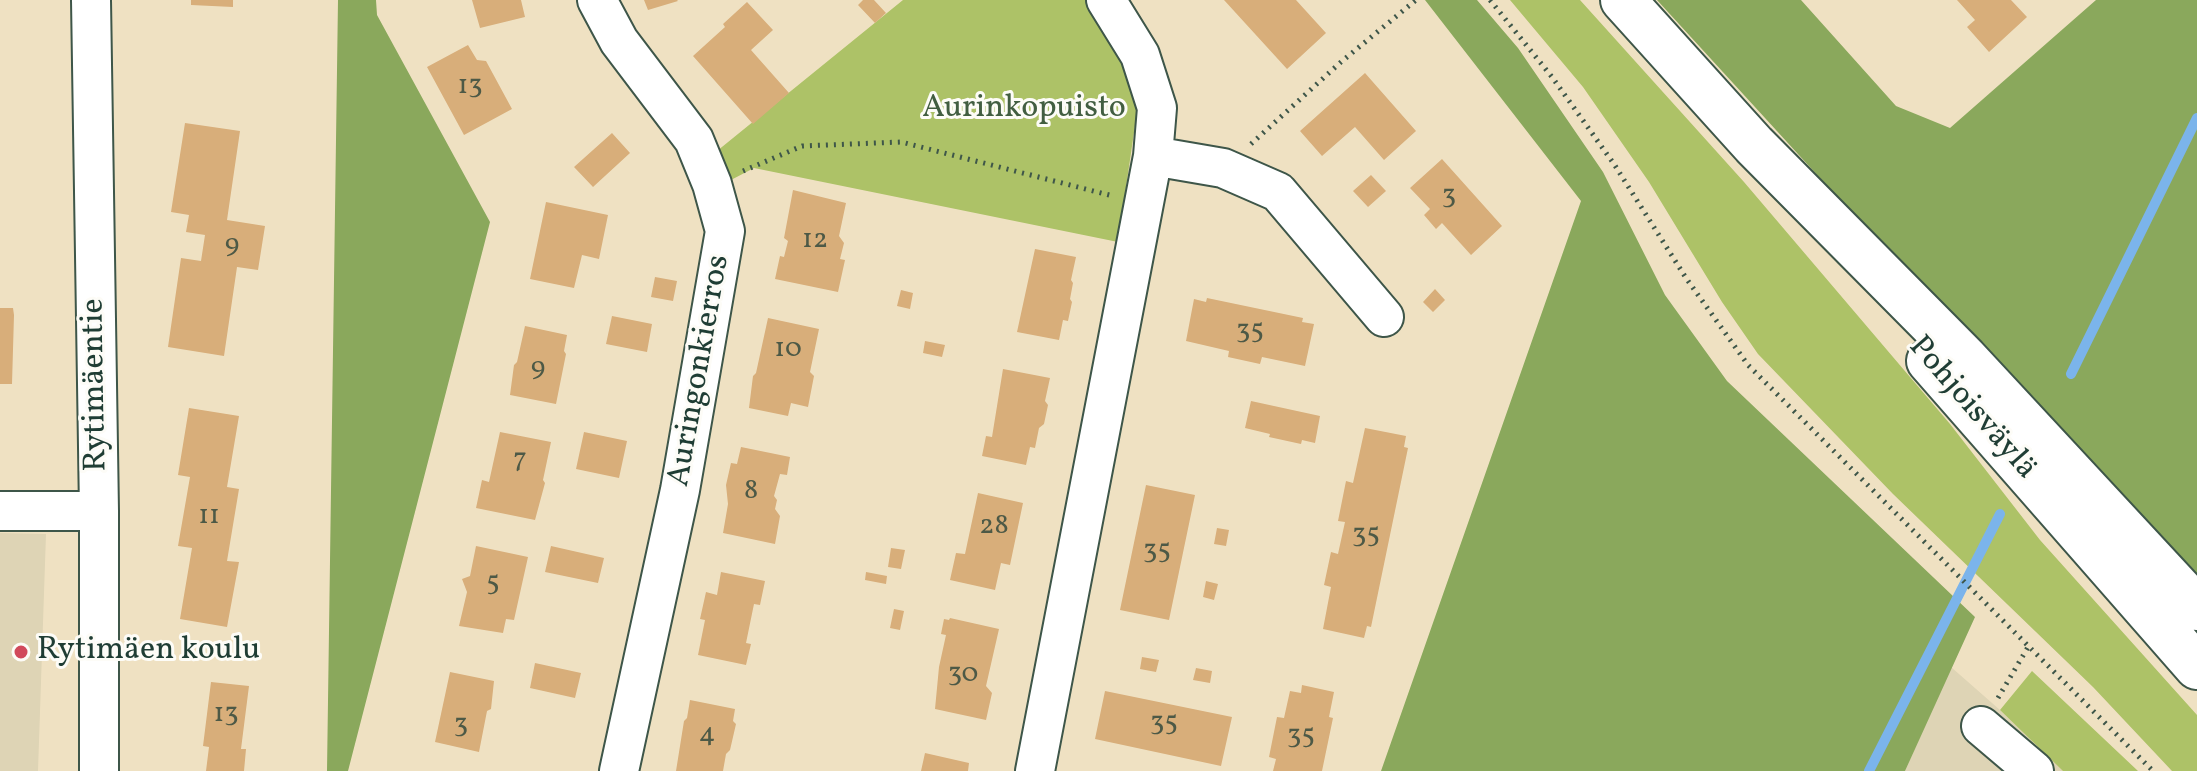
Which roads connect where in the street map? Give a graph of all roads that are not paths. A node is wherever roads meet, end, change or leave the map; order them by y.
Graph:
1 (91, 0) edge
2 (597, 0) edge
3 (1106, 0) edge
4 (1623, 0) edge
5 (1754, 145) junction
6 (1153, 156) junction
7 (1384, 317) dead end
8 (0, 511) edge
9 (99, 511) junction
10 (2197, 608) edge
11 (2197, 667) edge
12 (1981, 726) road end
13 (99, 771) edge
14 (619, 771) edge
15 (1035, 771) edge
16 (2034, 771) edge

1 - 9 street, Rytimäentie
2 - 14 street, Auringonkierros
3 - 6 street
4 - 5 main road, Pohjoisväylä
5 - 10 main road, Pohjoisväylä
5 - 11 main road, Pohjoisväylä
6 - 7 street
6 - 15 street
8 - 9 street
9 - 13 street, Rytimäentie
12 - 16 street

